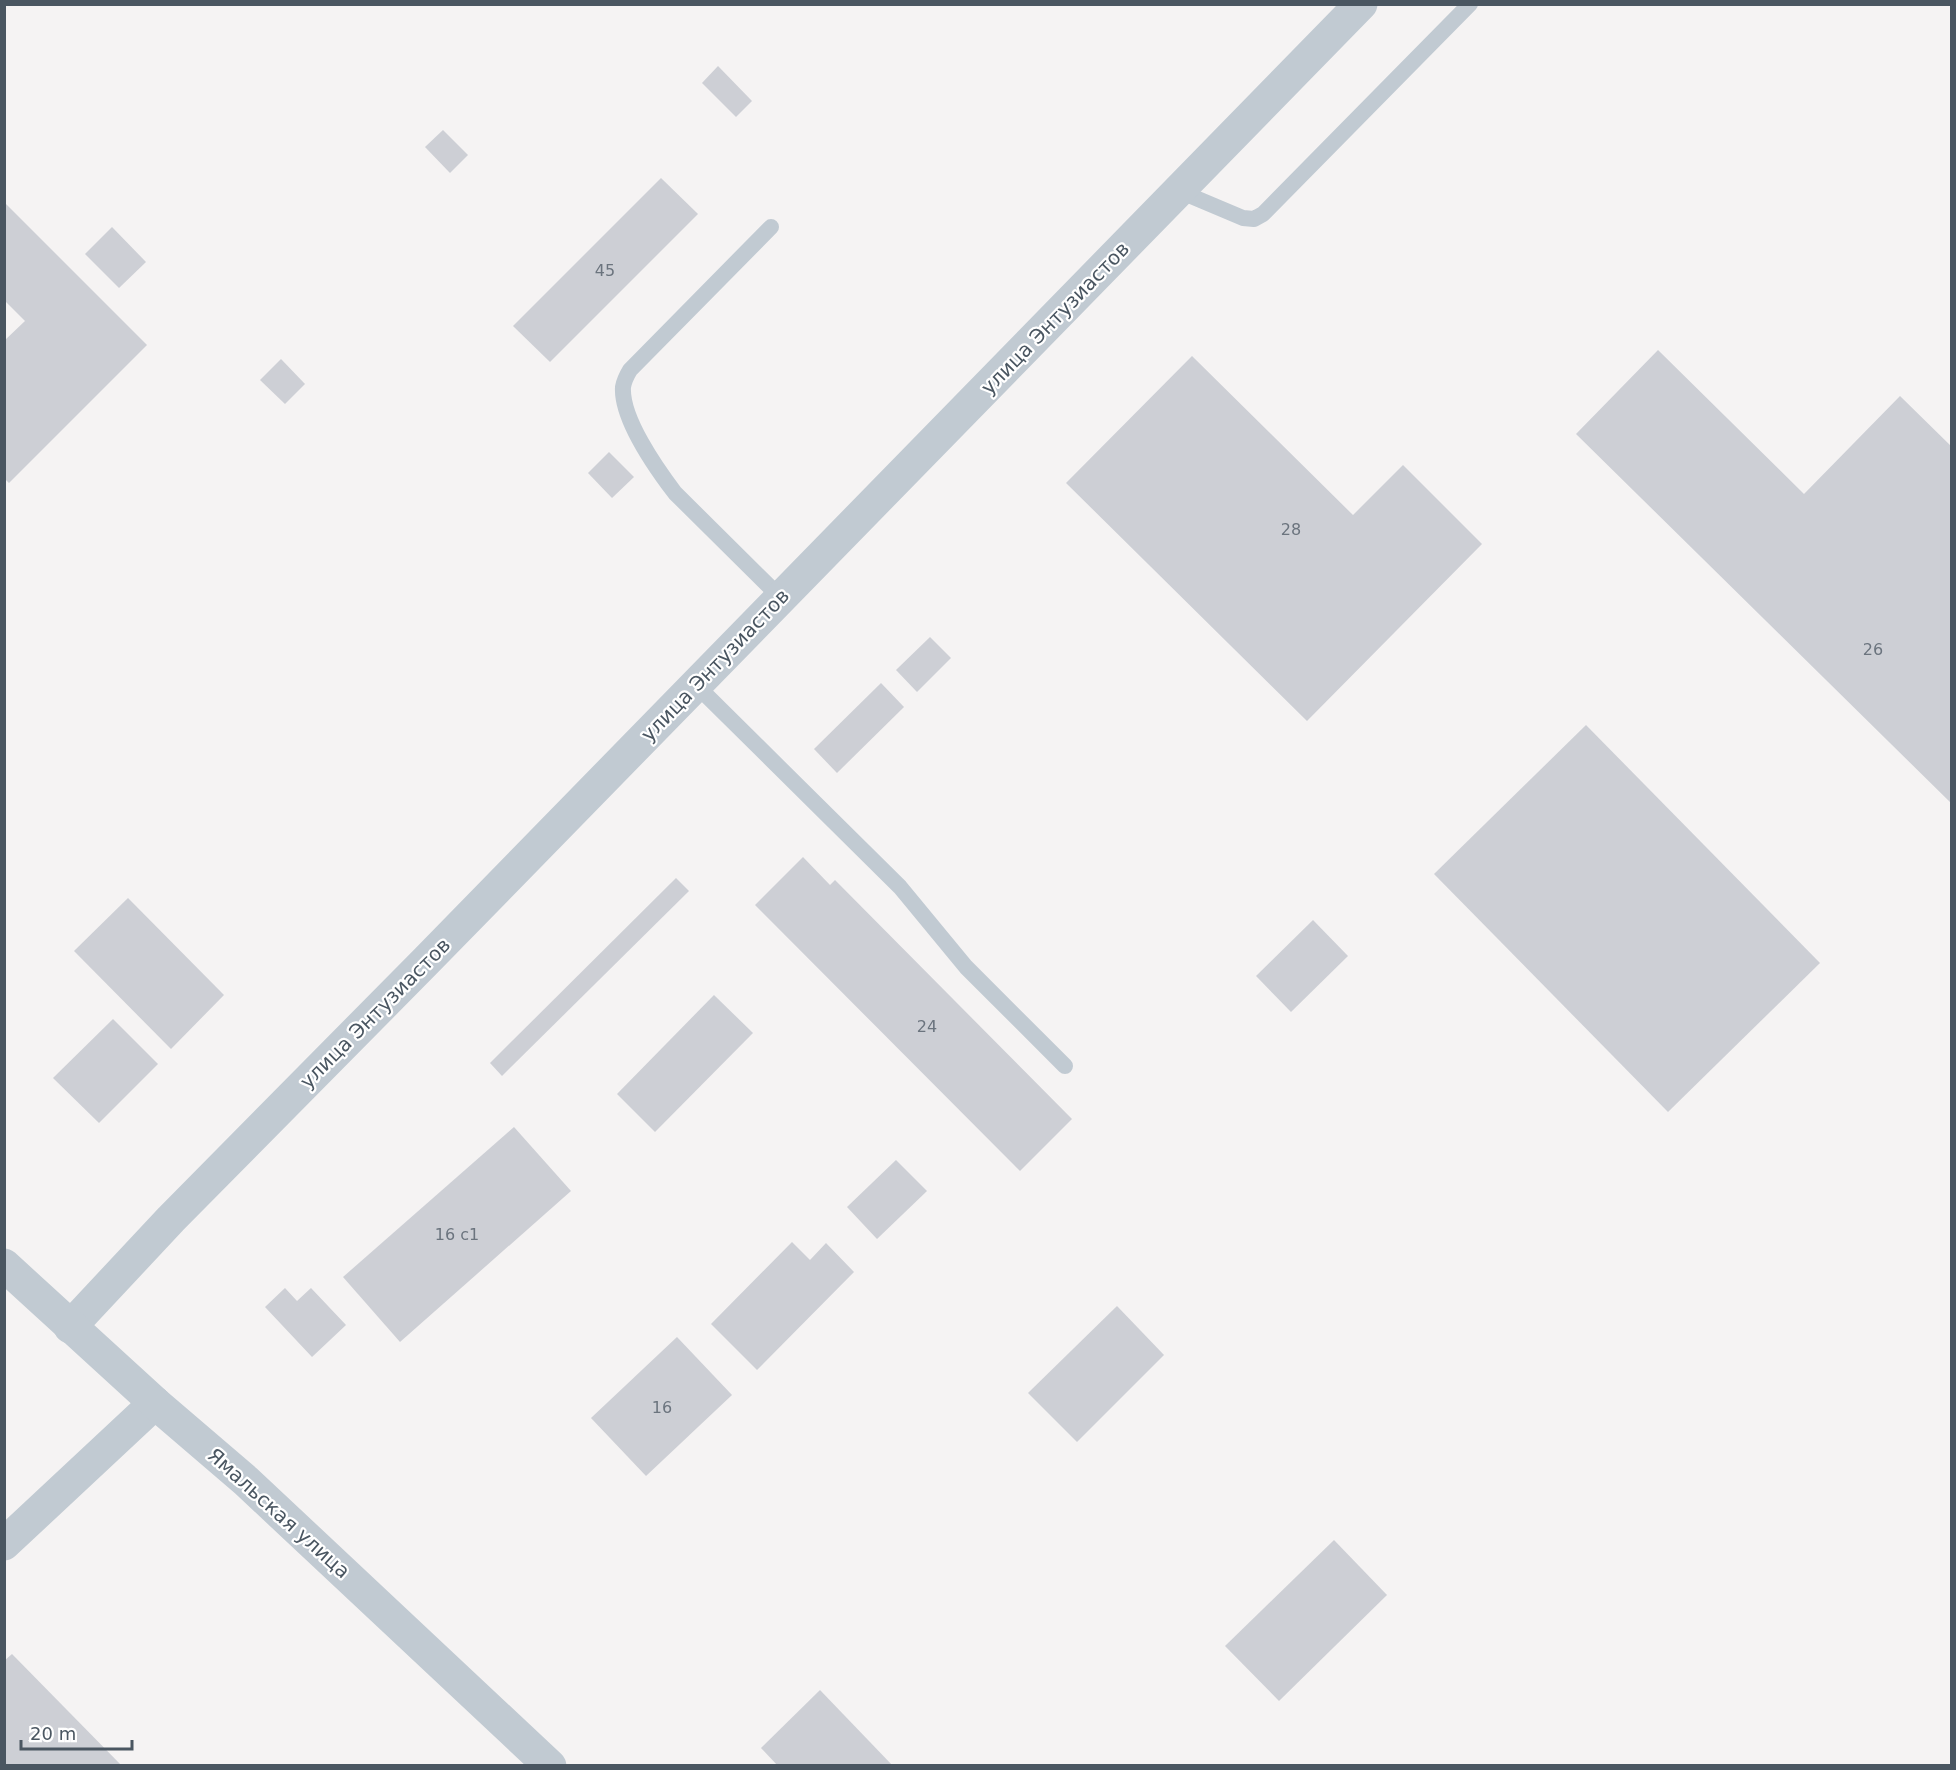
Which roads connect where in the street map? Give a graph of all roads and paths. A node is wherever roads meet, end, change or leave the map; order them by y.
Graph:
1 (1361, 4) edge
2 (1470, 4) edge
3 (1179, 191) junction
4 (771, 227) dead end
5 (781, 598) junction
6 (696, 685) junction
7 (1065, 1066) dead end
8 (4, 1265) edge
9 (70, 1327) junction
10 (154, 1403) junction
11 (4, 1544) edge
12 (550, 1766) edge

1 - 3 street, улица Энтузиастов
2 - 3 lane
3 - 5 street, улица Энтузиастов
4 - 5 lane
5 - 6 street, улица Энтузиастов
6 - 7 lane
6 - 9 street, улица Энтузиастов
8 - 9 street, Ямальская улица
9 - 10 street, Ямальская улица
10 - 11 street
10 - 12 street, Ямальская улица

